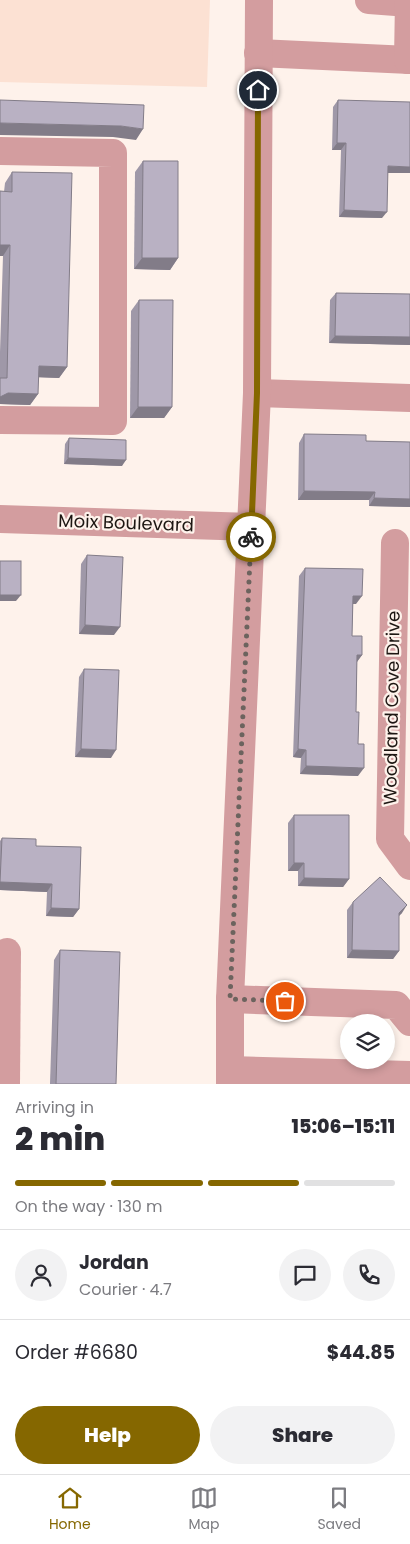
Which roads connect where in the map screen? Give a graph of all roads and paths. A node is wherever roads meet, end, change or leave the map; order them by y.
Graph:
1 (259, 0) edge
2 (370, 0) edge
3 (409, 2) edge
4 (258, 53) junction
5 (409, 60) edge
6 (0, 151) edge
7 (257, 393) junction
8 (410, 398) edge
9 (0, 420) edge
10 (0, 519) edge
11 (252, 527) junction
12 (395, 543) dead end
13 (410, 866) edge
14 (7, 952) dead end
15 (230, 999) junction
16 (409, 1020) edge
17 (410, 1075) edge
18 (230, 1077) edge
19 (6, 1084) edge

1 - 4 street
2 - 3 street
3 - 5 street
4 - 5 street
4 - 7 street
6 - 9 street
7 - 8 street
7 - 11 street
10 - 11 street, Moix Boulevard
11 - 15 street
12 - 13 street, Woodland Cove Drive
14 - 19 street
15 - 16 street
15 - 18 street
17 - 18 street

